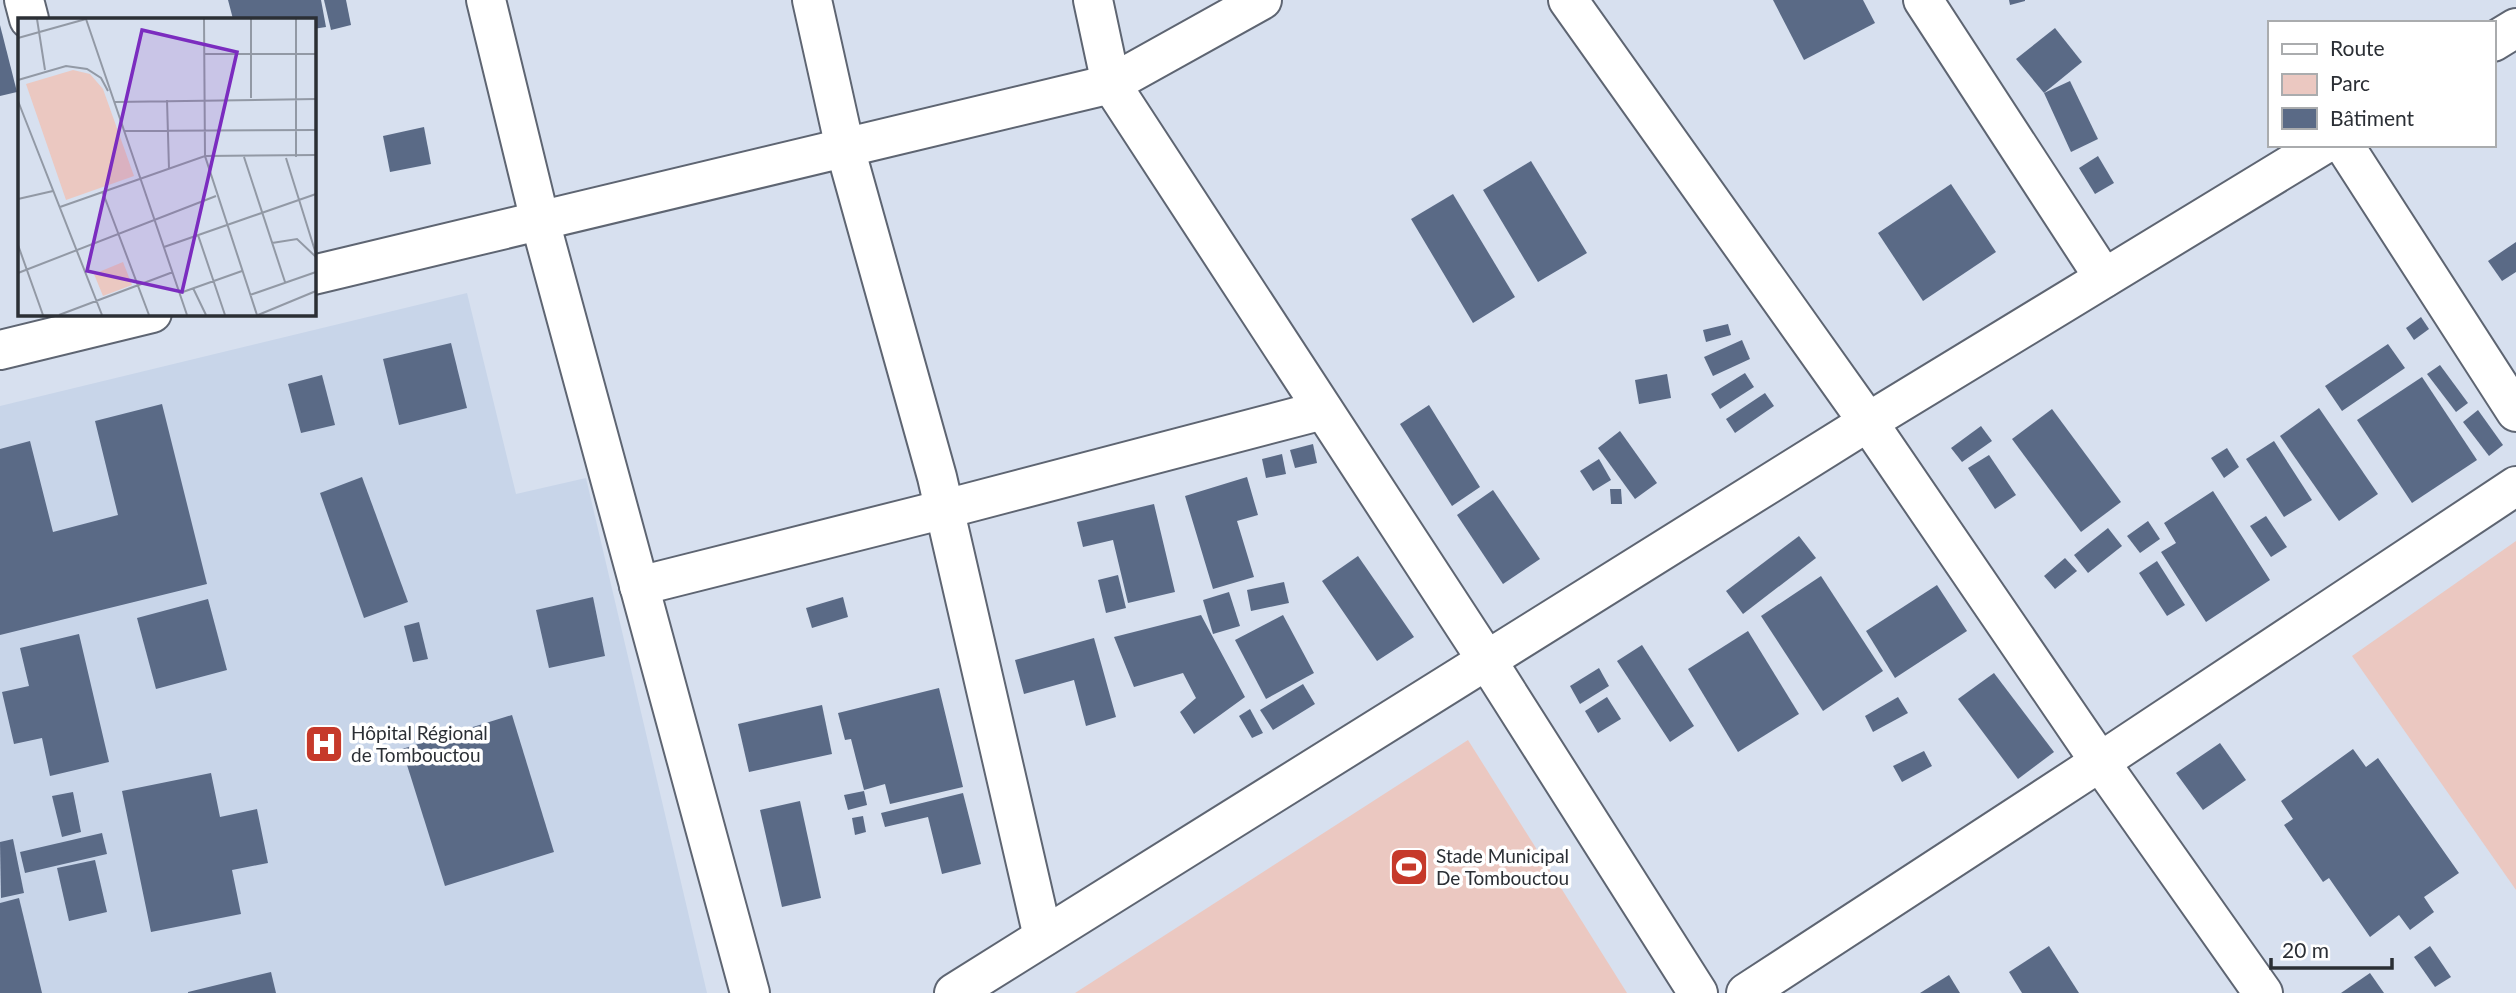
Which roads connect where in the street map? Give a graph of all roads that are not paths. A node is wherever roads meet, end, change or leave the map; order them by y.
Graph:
1 (24, 0) edge
2 (486, 0) edge
3 (812, 0) edge
4 (1093, 0) edge
5 (1262, 0) edge
6 (1567, 0) edge
7 (1923, 0) edge
8 (2512, 0) edge
9 (2516, 7) edge
10 (29, 18) edge
11 (2516, 28) edge
12 (2495, 41) edge
13 (1111, 84) junction
14 (2320, 147) edge
15 (2345, 147) edge
16 (845, 148) junction
17 (540, 221) junction
18 (315, 275) edge
19 (2104, 278) junction
20 (136, 315) edge
21 (97, 320) edge
22 (0, 350) edge
23 (1323, 410) junction
24 (2516, 412) edge
25 (1868, 422) junction
26 (2516, 486) edge
27 (945, 509) junction
28 (639, 586) junction
29 (1486, 659) junction
30 (2100, 762) junction
31 (1043, 937) junction
32 (750, 993) edge
33 (954, 993) edge
34 (1698, 993) edge
35 (1746, 993) edge
36 (2263, 993) edge

1 - 10 street
2 - 17 street
3 - 16 street
4 - 13 street
5 - 13 street
6 - 25 street
7 - 19 street
8 - 9 street
11 - 12 street
13 - 16 street
13 - 23 street
14 - 19 street
15 - 24 street
16 - 17 street
16 - 27 street
17 - 18 street
17 - 28 street
19 - 25 street
20 - 21 street
21 - 22 street
23 - 27 street
23 - 29 street
25 - 29 street
25 - 30 street
26 - 30 street
27 - 28 street
27 - 31 street
28 - 32 street
29 - 31 street
29 - 34 street
30 - 35 street
30 - 36 street
31 - 33 street

